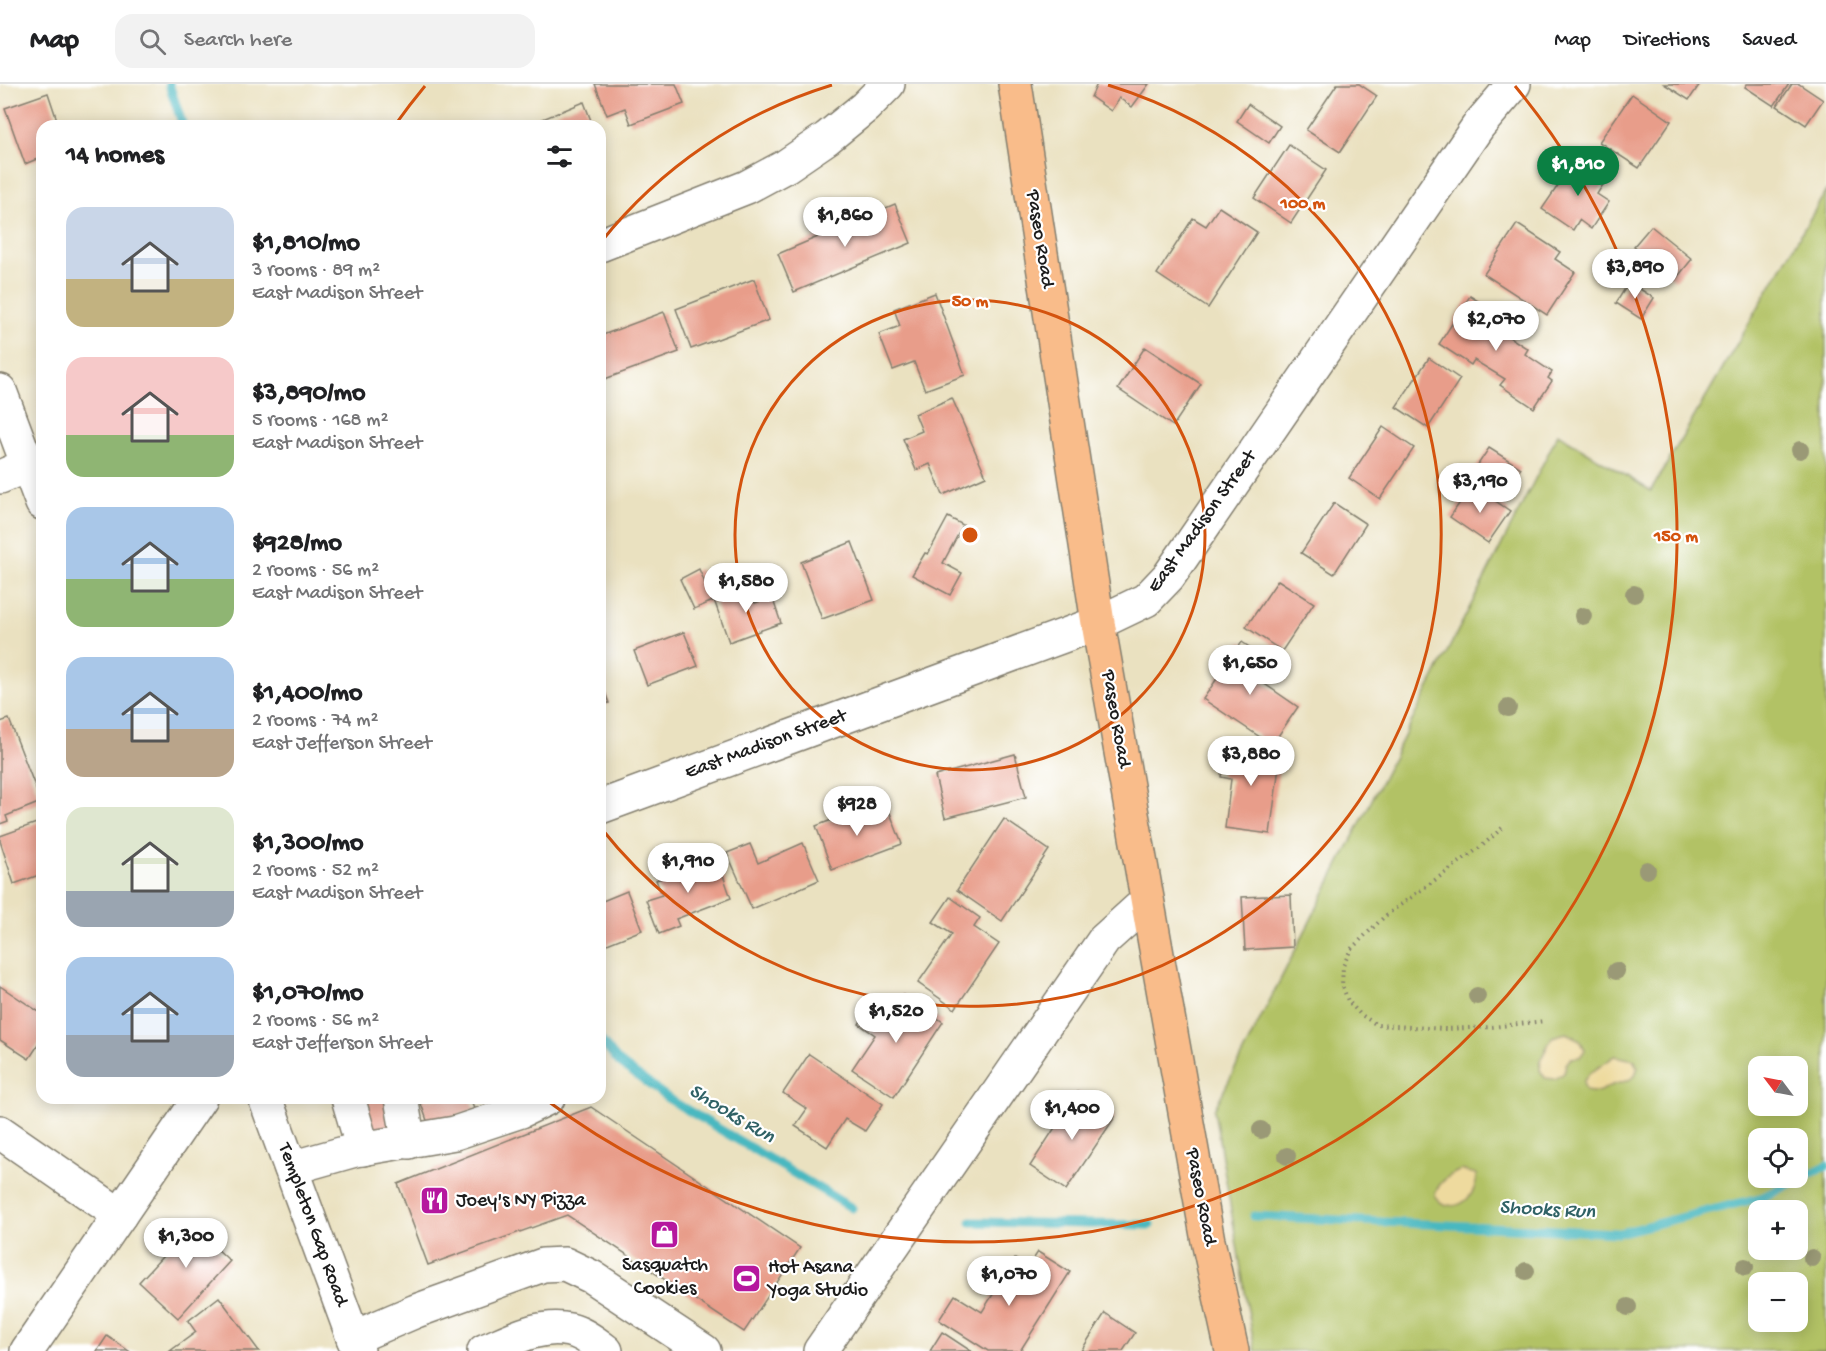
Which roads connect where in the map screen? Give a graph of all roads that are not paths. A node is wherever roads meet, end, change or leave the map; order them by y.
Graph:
1 (888, 84) edge
2 (1015, 84) edge
3 (1514, 84) edge
4 (606, 243) edge
5 (0, 391) edge
6 (23, 467) edge
7 (36, 492) edge
8 (1098, 623) junction
9 (606, 805) edge
10 (1146, 902) junction
11 (196, 1104) edge
12 (267, 1104) edge
13 (350, 1104) edge
14 (402, 1104) edge
15 (507, 1106) edge
16 (0, 1132) edge
17 (409, 1142) junction
18 (363, 1149) junction
19 (291, 1168) junction
20 (120, 1215) junction
21 (356, 1345) edge
22 (27, 1351) edge
23 (484, 1351) edge
24 (606, 1351) edge
25 (704, 1351) edge
26 (820, 1351) edge
27 (1232, 1351) edge

1 - 4 street
2 - 8 main road, Paseo Road
3 - 8 street, East Madison Street
5 - 6 street
6 - 7 street
8 - 9 street, East Madison Street
8 - 10 main road, Paseo Road
10 - 26 street
10 - 27 main road, Paseo Road
11 - 20 street
12 - 19 street, Templeton Gap Road
13 - 18 street
14 - 17 street
15 - 17 street
16 - 20 street
17 - 18 street
18 - 19 street
19 - 21 street, Templeton Gap Road
20 - 22 street
21 - 25 street
23 - 24 street

